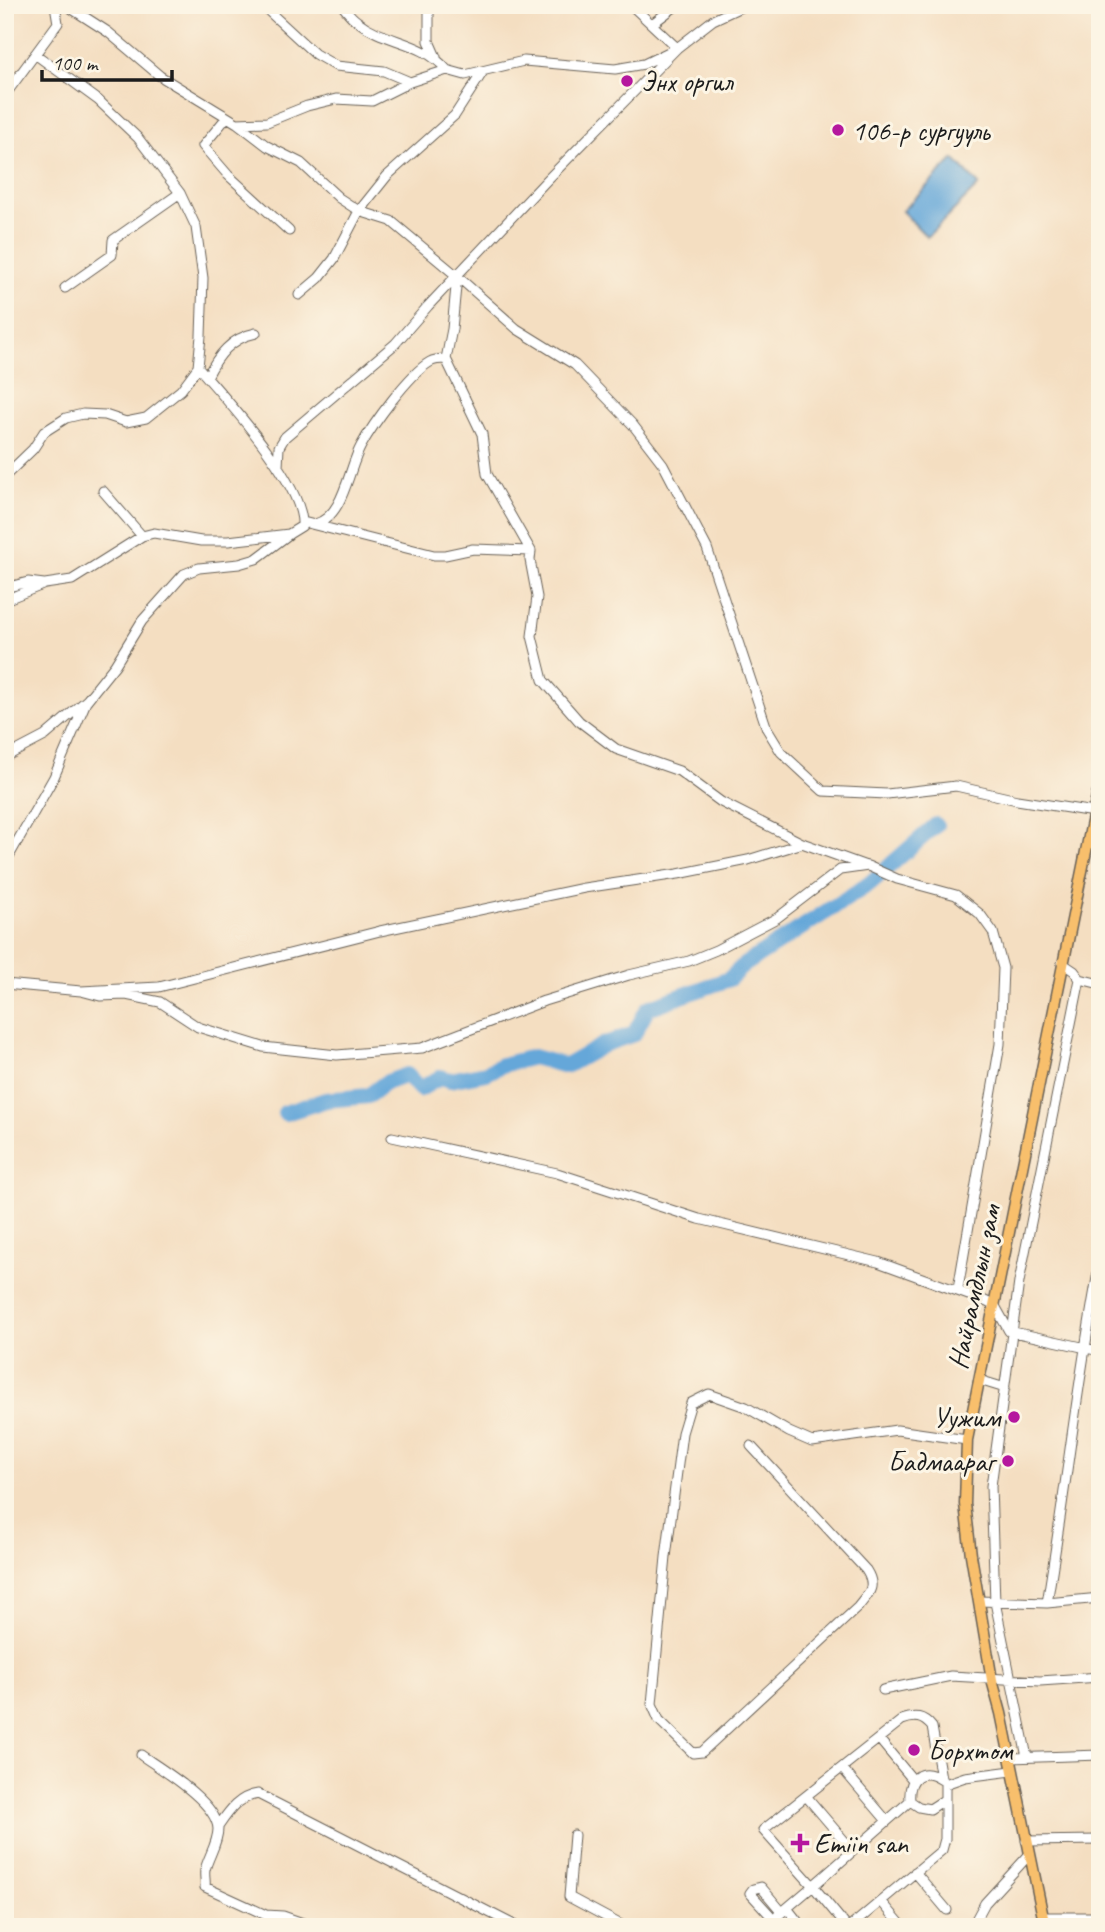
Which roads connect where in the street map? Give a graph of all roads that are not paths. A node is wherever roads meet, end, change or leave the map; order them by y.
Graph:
1 (55, 5) edge
2 (66, 5) edge
3 (262, 5) edge
4 (342, 5) edge
5 (429, 5) edge
6 (631, 5) edge
7 (677, 5) edge
8 (745, 5) edge
9 (652, 24) junction
10 (677, 48) junction
11 (35, 54) junction
12 (436, 57) junction
13 (447, 71) junction
14 (482, 73) junction
15 (410, 82) junction
16 (5, 94) edge
17 (228, 117) junction
18 (237, 123) junction
19 (180, 193) junction
20 (359, 211) junction
21 (289, 231) dead end
22 (457, 276) junction
23 (65, 288) dead end
24 (299, 295) dead end
25 (256, 333) dead end
26 (446, 359) junction
27 (198, 366) junction
28 (207, 377) junction
29 (278, 467) junction
30 (5, 476) edge
31 (103, 491) dead end
32 (308, 524) junction
33 (289, 534) junction
34 (142, 536) junction
35 (531, 551) junction
36 (46, 584) junction
37 (5, 588) edge
38 (5, 600) edge
39 (87, 700) junction
40 (5, 757) edge
41 (1100, 782) edge
42 (1094, 812) junction
43 (803, 844) junction
44 (5, 863) edge
45 (869, 867) junction
46 (1062, 963) junction
47 (1080, 979) junction
48 (5, 984) edge
49 (1100, 984) edge
50 (81, 991) junction
51 (392, 1137) dead end
52 (1100, 1262) edge
53 (958, 1289) junction
54 (995, 1306) junction
55 (1013, 1332) junction
56 (1084, 1348) junction
57 (1100, 1352) edge
58 (979, 1380) junction
59 (1005, 1388) junction
60 (967, 1440) junction
61 (751, 1446) dead end
62 (1100, 1598) edge
63 (979, 1601) junction
64 (995, 1602) junction
65 (1047, 1603) junction
66 (1100, 1677) edge
67 (992, 1680) junction
68 (1012, 1680) junction
69 (883, 1690) dead end
70 (879, 1739) junction
71 (141, 1755) dead end
72 (1100, 1755) edge
73 (1027, 1757) junction
74 (1010, 1758) junction
75 (842, 1768) junction
76 (1012, 1771) junction
77 (914, 1780) junction
78 (943, 1781) junction
79 (806, 1796) junction
80 (944, 1800) junction
81 (910, 1801) junction
82 (887, 1821) junction
83 (218, 1826) junction
84 (574, 1835) dead end
85 (1100, 1840) edge
86 (1026, 1841) junction
87 (853, 1851) junction
88 (1028, 1856) junction
89 (915, 1872) junction
90 (813, 1886) junction
91 (881, 1901) junction
92 (785, 1910) junction
93 (947, 1910) dead end
94 (1100, 1917) edge
95 (774, 1919) junction
96 (1044, 1922) edge
97 (314, 1927) edge
98 (517, 1927) edge
99 (625, 1927) edge
100 (781, 1927) edge
101 (802, 1927) edge
102 (849, 1927) edge
103 (903, 1927) edge
104 (972, 1927) edge

1 - 11 street
2 - 17 street
3 - 15 street
4 - 12 street
5 - 12 street
6 - 9 street
7 - 9 street
8 - 10 street
9 - 10 street
10 - 14 street
10 - 22 street
11 - 16 street
11 - 19 street
12 - 13 street
13 - 14 street
13 - 15 street
14 - 20 street
15 - 18 street
17 - 18 street
17 - 21 street
18 - 20 street
19 - 23 street
19 - 27 street
20 - 22 street
20 - 24 street
22 - 26 street
22 - 29 street
22 - 42 street
25 - 28 street
26 - 32 street
26 - 35 street
27 - 28 street
27 - 30 street
28 - 29 street
29 - 32 street
31 - 34 street
32 - 33 street
32 - 35 street
33 - 34 street
33 - 39 street
34 - 36 street
35 - 43 street
36 - 37 street
36 - 38 street
39 - 40 street
39 - 44 street
41 - 42 main road, Найрамдлын зам
42 - 46 main road, Найрамдлын зам
43 - 45 street
43 - 50 street
45 - 50 street
45 - 53 street
46 - 47 street
46 - 54 main road, Найрамдлын зам
47 - 49 street
47 - 55 street
48 - 50 street
51 - 53 street
52 - 56 street
53 - 54 street
54 - 55 street
54 - 58 main road, Найрамдлын зам
55 - 56 street
55 - 59 street
56 - 57 street
56 - 65 street
58 - 59 street
58 - 60 main road, Найрамдлын зам
59 - 64 street
60 - 61 street
60 - 63 main road, Найрамдлын зам
62 - 65 street
63 - 64 street
63 - 67 main road, Найрамдлын зам
64 - 65 street
64 - 68 street
66 - 68 street
67 - 68 street
67 - 69 street
67 - 74 main road, Найрамдлын зам
68 - 73 street
70 - 75 street
70 - 77 street
70 - 78 street
71 - 83 street
72 - 73 street
73 - 74 street
74 - 76 main road, Найрамдлын зам
75 - 79 street
75 - 82 street
76 - 78 street
76 - 86 main road, Найрамдлын зам
77 - 78 street
77 - 81 street
78 - 80 street
79 - 87 street
79 - 90 street
80 - 81 street
80 - 89 street
81 - 82 street
82 - 87 street
83 - 97 street
83 - 98 street
84 - 99 street
85 - 86 street
86 - 88 main road, Найрамдлын зам
87 - 90 street
88 - 96 main road, Найрамдлын зам
88 - 104 street
89 - 91 street
89 - 93 street
90 - 92 street
90 - 102 street
91 - 102 street
91 - 103 street
92 - 95 street
92 - 95 street
92 - 101 street
94 - 96 street
95 - 100 street

